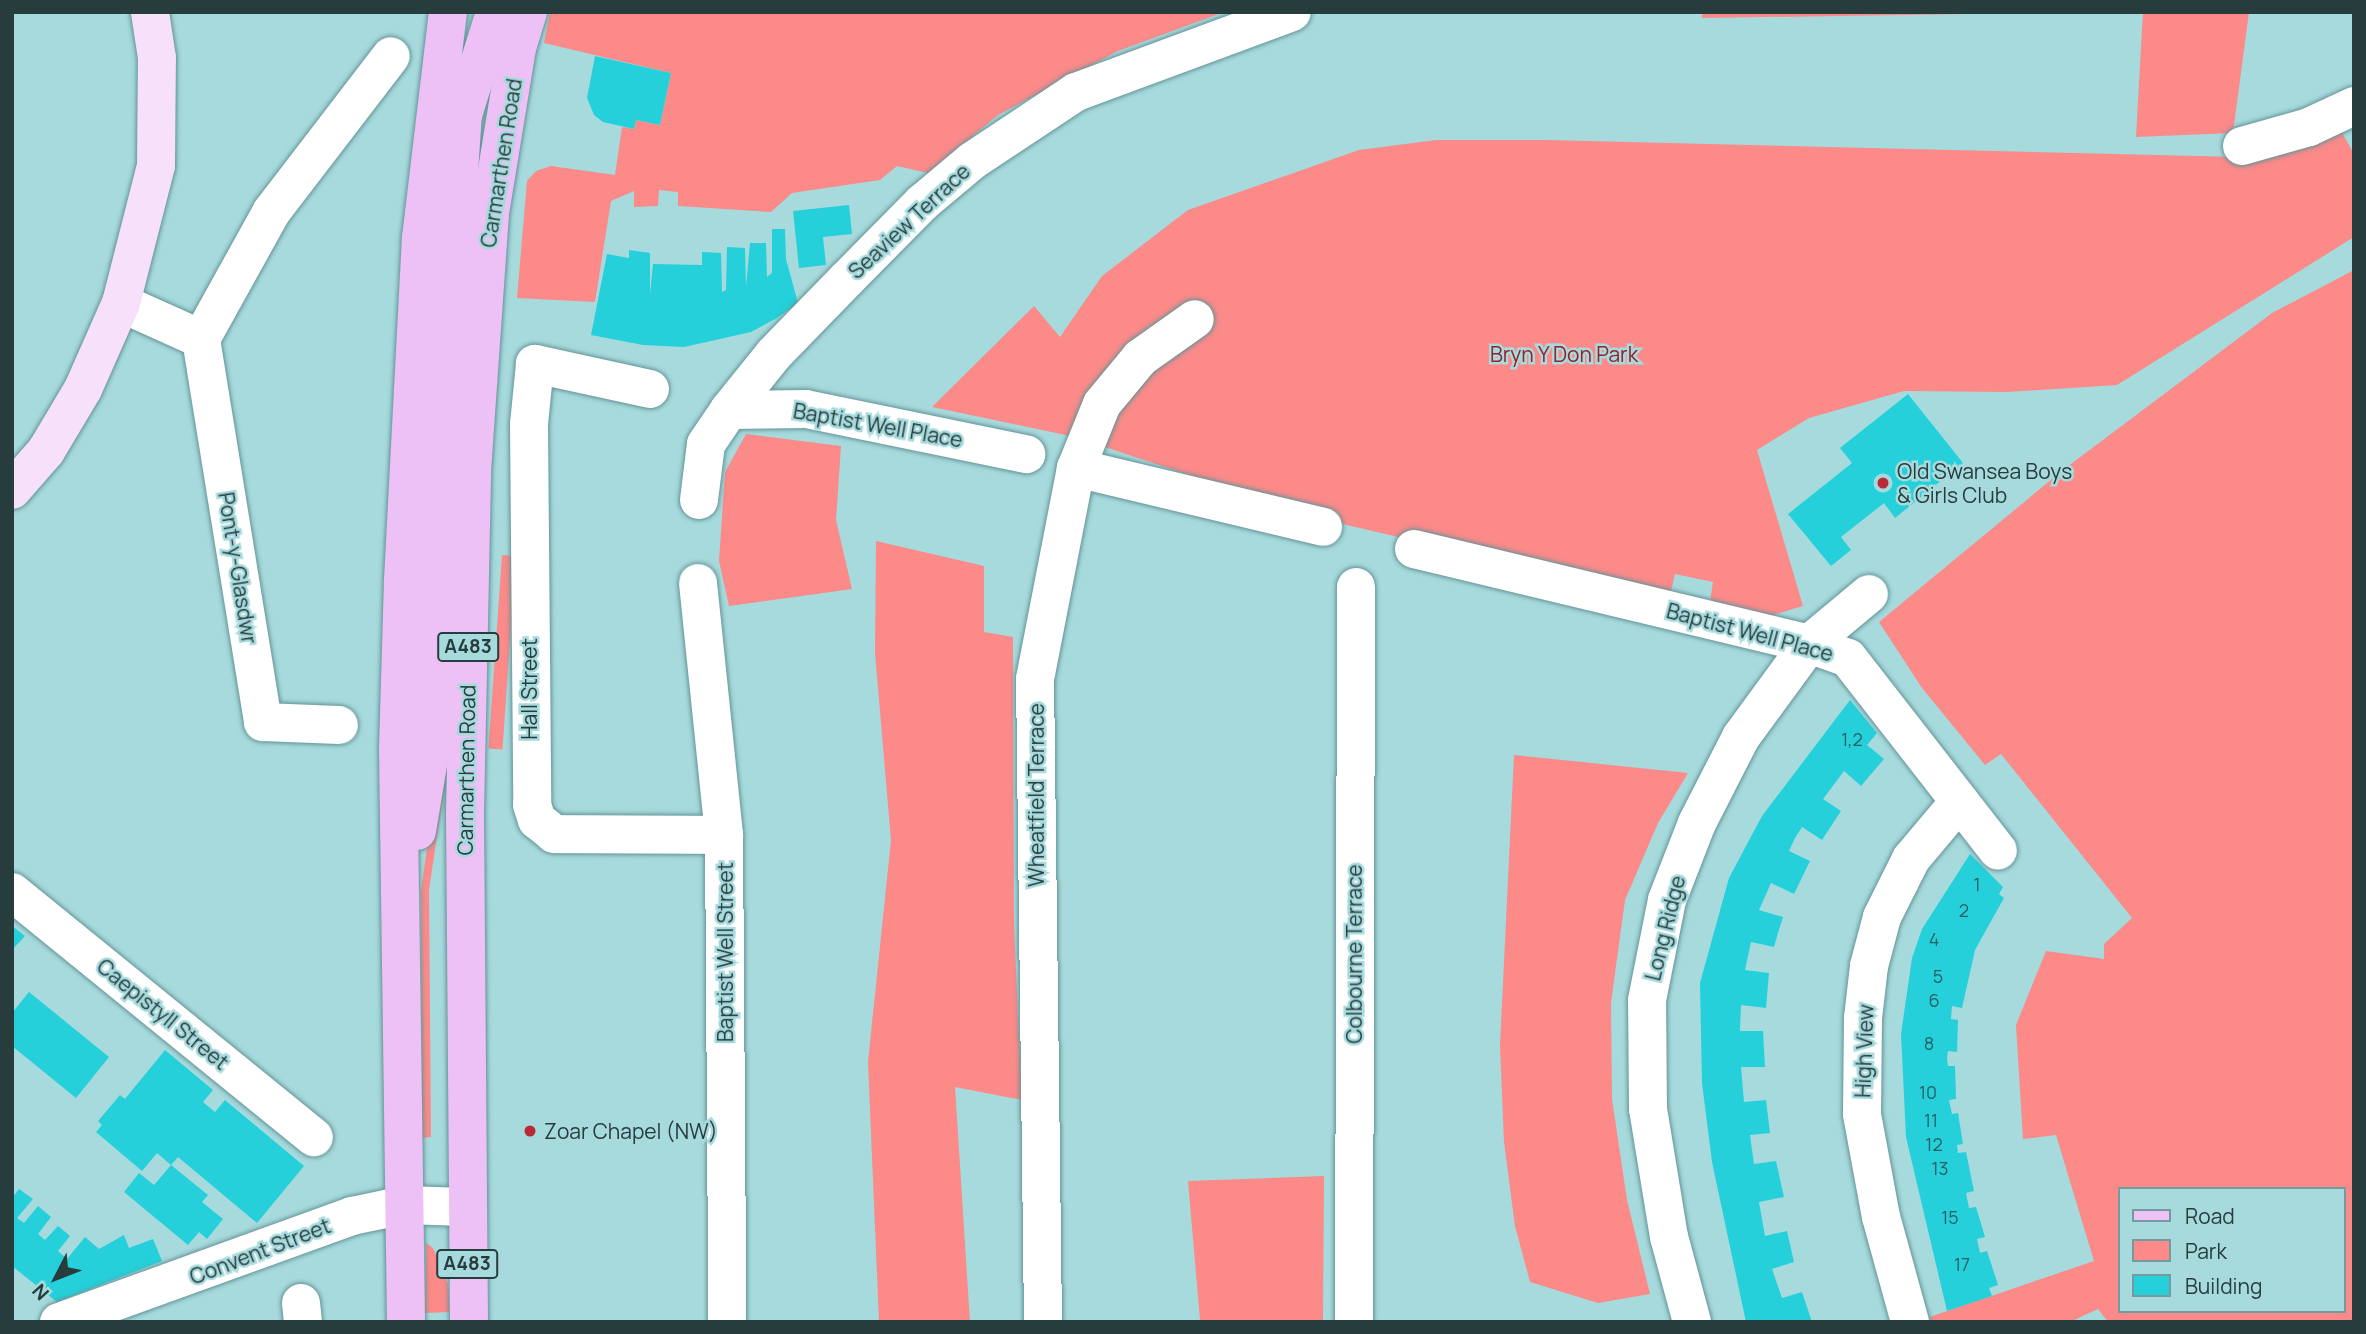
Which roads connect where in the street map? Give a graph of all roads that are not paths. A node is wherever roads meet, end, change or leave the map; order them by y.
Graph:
1 (150, 12) edge
2 (448, 12) edge
3 (495, 12) edge
4 (528, 12) edge
5 (1292, 12) edge
6 (391, 57) dead end
7 (2354, 106) edge
8 (2242, 146) dead end
9 (121, 303) junction
10 (1195, 319) dead end
11 (201, 338) junction
12 (650, 388) dead end
13 (729, 410) junction
14 (1026, 454) dead end
15 (1076, 468) junction
16 (12, 490) edge
17 (699, 500) dead end
18 (1323, 527) dead end
19 (1414, 549) dead end
20 (698, 583) dead end
21 (1356, 587) dead end
22 (1869, 594) dead end
23 (1810, 644) junction
24 (339, 725) dead end
25 (1959, 802) junction
26 (724, 835) junction
27 (1998, 851) dead end
28 (12, 891) edge
29 (402, 912) junction
30 (314, 1137) dead end
31 (404, 1205) junction
32 (465, 1207) junction
33 (59, 1322) edge
34 (406, 1322) edge
35 (469, 1322) edge
36 (727, 1322) edge
37 (1044, 1322) edge
38 (1354, 1322) edge
39 (1692, 1322) edge
40 (1910, 1322) edge

1 - 9 main road
2 - 29 main road, A483
3 - 29 main road, A483
4 - 32 main road, Carmarthen Road / A483
5 - 13 street, Seaview Terrace
6 - 11 street
7 - 8 street
9 - 11 street
9 - 16 main road
10 - 15 street, Wheatfield Terrace
11 - 24 street, Pont-y-Glasdwr
12 - 26 street, Hall Street
13 - 14 street, Baptist Well Place
13 - 17 street, Seaview Terrace
15 - 18 street
15 - 37 street, Wheatfield Terrace
19 - 23 street, Baptist Well Place
20 - 26 street, Baptist Well Street
21 - 38 street, Colbourne Terrace
22 - 23 street, Long Ridge
23 - 25 street, Baptist Well Place
23 - 39 street, Long Ridge
25 - 27 street, Baptist Well Place
25 - 40 street, High View
26 - 36 street, Baptist Well Street
28 - 30 street, Caepistyll Street
29 - 31 main road, A483
31 - 32 street, Convent Street
31 - 33 street, Convent Street
31 - 34 main road, A483
32 - 35 main road, Carmarthen Road / A483

